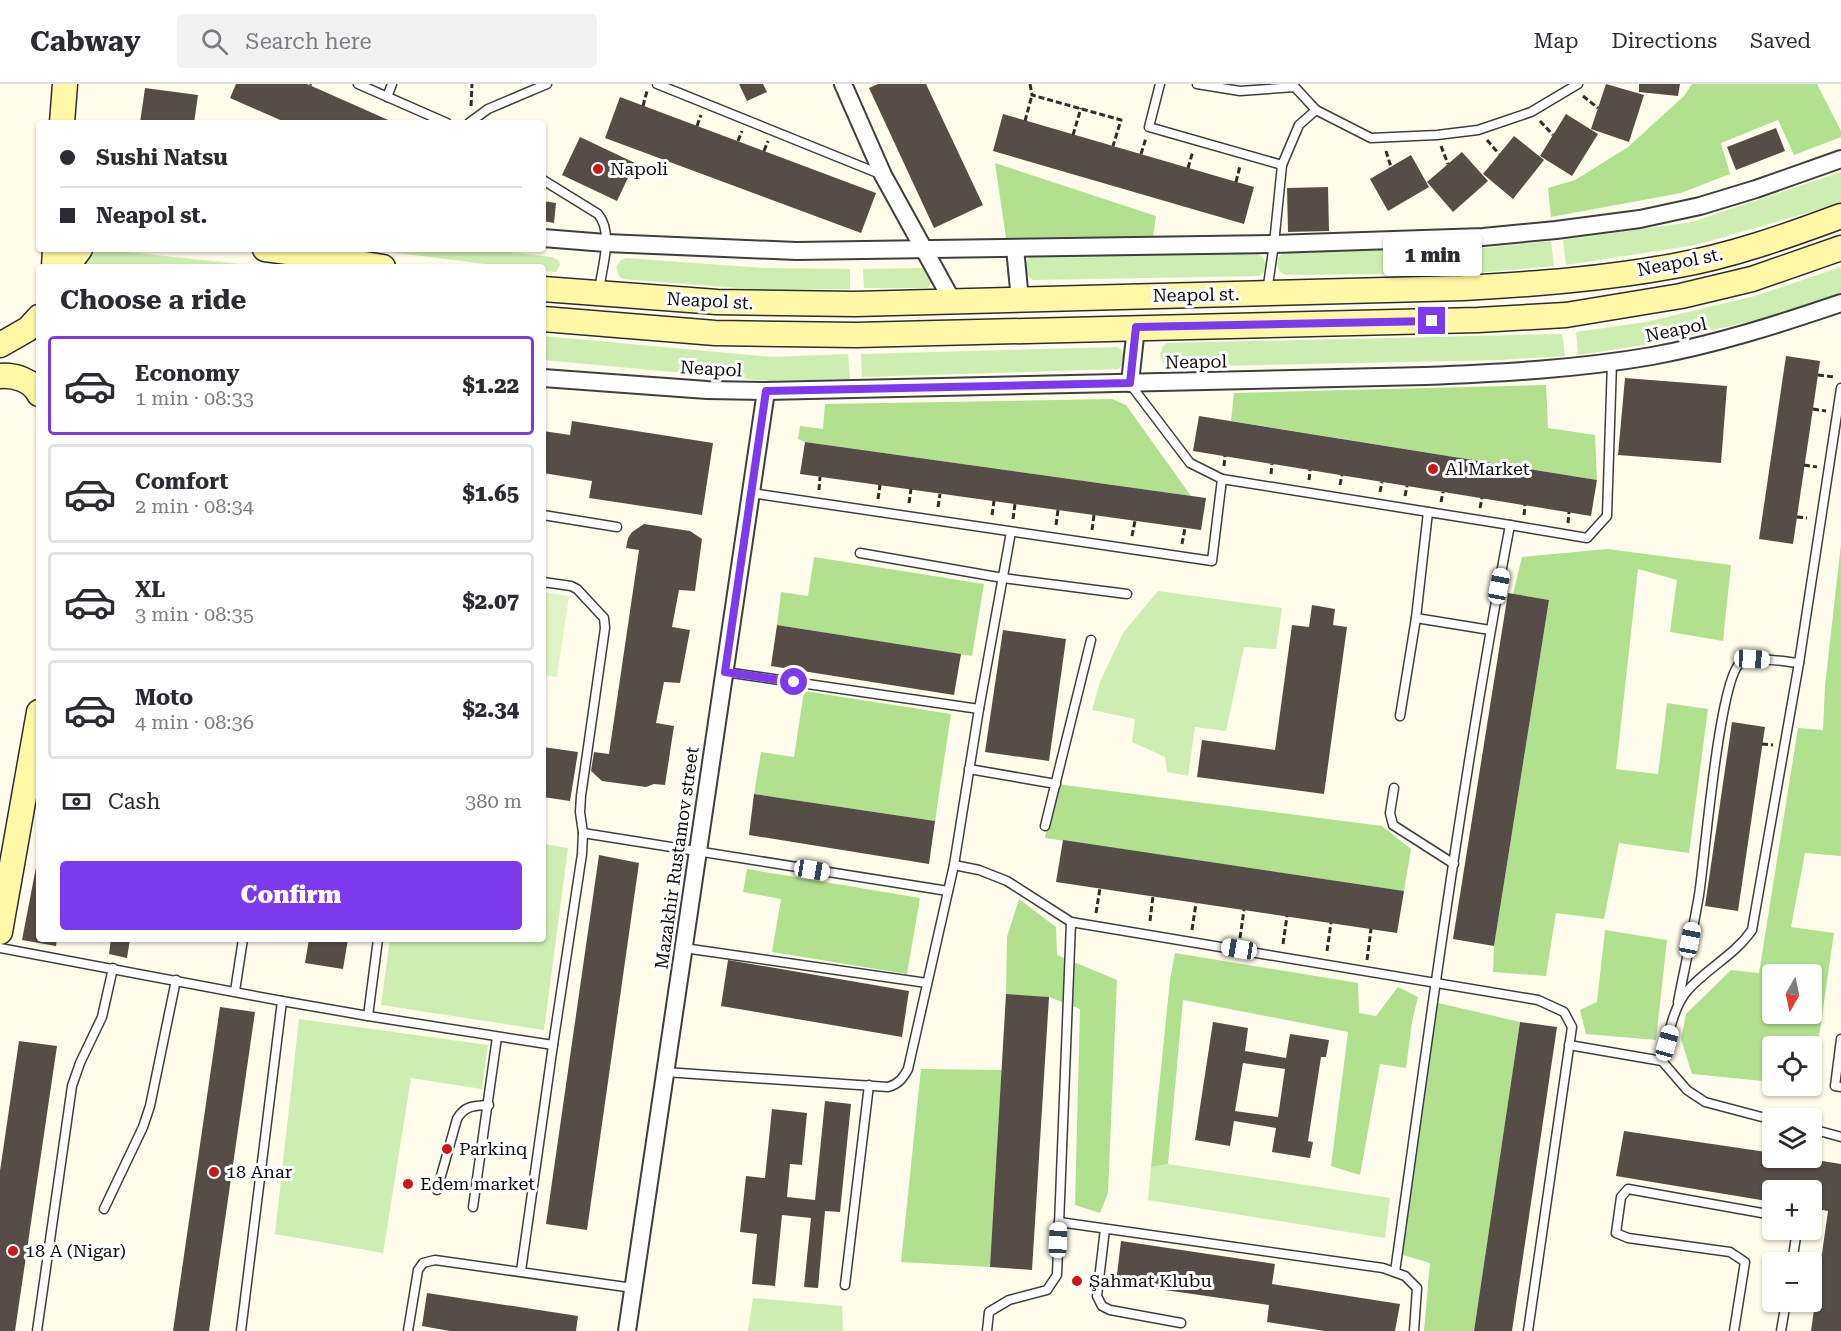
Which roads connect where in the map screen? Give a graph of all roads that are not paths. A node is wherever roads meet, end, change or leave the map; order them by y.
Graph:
1 (65, 84) edge
2 (358, 84) edge
3 (392, 84) edge
4 (547, 84) edge
5 (657, 84) edge
6 (843, 84) edge
7 (1160, 84) edge
8 (1197, 84) edge
9 (1293, 86) edge
10 (1575, 86) edge
11 (387, 97) junction
12 (1316, 110) junction
13 (62, 120) edge
14 (440, 120) edge
15 (472, 120) edge
16 (1841, 159) edge
17 (1282, 165) junction
18 (883, 175) junction
19 (546, 182) edge
20 (1841, 216) edge
21 (546, 238) edge
22 (606, 243) junction
23 (1274, 244) junction
24 (1015, 248) junction
25 (1841, 248) edge
26 (925, 249) junction
27 (288, 252) edge
28 (303, 254) junction
29 (322, 264) edge
30 (365, 264) edge
31 (546, 289) edge
32 (598, 294) junction
33 (1267, 294) junction
34 (1020, 300) junction
35 (953, 302) junction
36 (1841, 303) edge
37 (546, 319) edge
38 (36, 320) edge
39 (1136, 327) junction
40 (0, 345) edge
41 (1612, 362) junction
42 (0, 375) edge
43 (546, 378) edge
44 (1130, 383) junction
45 (36, 388) edge
46 (1841, 388) edge
47 (766, 391) junction
48 (1222, 479) junction
49 (751, 494) junction
50 (1428, 512) junction
51 (546, 515) edge
52 (1510, 525) junction
53 (616, 527) dead end
54 (1011, 532) junction
55 (860, 554) dead end
56 (1003, 578) junction
57 (546, 582) edge
58 (1127, 594) dead end
59 (1416, 618) junction
60 (1490, 630) junction
61 (1091, 640) dead end
62 (1799, 663) junction
63 (725, 672) junction
64 (979, 709) junction
65 (1400, 716) dead end
66 (36, 729) edge
67 (969, 769) junction
68 (1056, 784) junction
69 (1394, 788) dead end
70 (1046, 826) dead end
71 (583, 833) junction
72 (698, 852) junction
73 (1454, 864) junction
74 (954, 865) junction
75 (948, 891) junction
76 (1071, 922) junction
77 (0, 932) edge
78 (243, 942) edge
79 (378, 942) edge
80 (0, 948) edge
81 (684, 948) junction
82 (113, 968) junction
83 (176, 980) junction
84 (1436, 982) junction
85 (927, 983) junction
86 (235, 992) junction
87 (282, 1000) junction
88 (1678, 1006) junction
89 (368, 1016) junction
90 (497, 1037) junction
91 (1841, 1039) edge
92 (553, 1045) junction
93 (1569, 1045) junction
94 (1662, 1061) junction
95 (665, 1072) junction
96 (869, 1085) junction
97 (1841, 1087) edge
98 (489, 1105) junction
99 (1762, 1116) edge
100 (1822, 1132) edge
101 (1841, 1137) edge
102 (437, 1190) dead end
103 (473, 1207) dead end
104 (104, 1209) dead end
105 (1762, 1213) edge
106 (1059, 1222) junction
107 (1105, 1229) junction
108 (522, 1271) junction
109 (1395, 1272) junction
110 (845, 1285) dead end
111 (633, 1288) junction
112 (1784, 1312) edge
113 (1181, 1323) dead end
114 (37, 1331) edge
115 (241, 1331) edge
116 (408, 1331) edge
117 (627, 1331) edge
118 (987, 1331) edge
119 (1414, 1331) edge
120 (1528, 1331) edge
121 (1734, 1331) edge
122 (1781, 1331) edge

1 - 13 main road
2 - 11 lane
3 - 11 lane
4 - 15 lane
5 - 18 lane
6 - 18 street
7 - 17 lane
8 - 9 lane
9 - 12 lane
10 - 12 lane
11 - 14 lane
12 - 17 lane
16 - 23 street
17 - 23 lane
18 - 26 street
19 - 22 lane
20 - 33 main road, Neapol st.
21 - 22 street
22 - 26 street
22 - 32 lane
23 - 24 street
23 - 33 lane
24 - 26 street
24 - 34 street
25 - 39 main road, Neapol st.
26 - 35 street
27 - 28 main road
28 - 29 main road
28 - 30 main road
31 - 32 main road, Neapol st.
32 - 35 main road, Neapol st.
33 - 34 main road, Neapol st.
34 - 35 main road, Neapol st.
36 - 41 street, Neapol
37 - 39 main road, Neapol st.
38 - 40 main road
39 - 44 street
41 - 44 street, Neapol
41 - 52 lane
42 - 45 main road
43 - 47 street, Neapol
44 - 47 street, Neapol
44 - 48 lane
46 - 62 lane
47 - 49 street, Mazakhir Rustamov street
48 - 50 lane
48 - 54 lane
49 - 54 lane
49 - 63 street, Mazakhir Rustamov street
50 - 52 lane
50 - 59 lane
51 - 53 lane
52 - 60 lane
54 - 56 lane
55 - 56 lane
56 - 58 lane
56 - 64 lane
57 - 71 lane
59 - 60 lane
59 - 65 lane
60 - 73 lane
61 - 68 lane
62 - 88 lane
62 - 88 lane
63 - 64 lane
63 - 72 street, Mazakhir Rustamov street
64 - 67 lane
66 - 77 main road
67 - 68 lane
67 - 74 lane
68 - 70 lane
69 - 73 lane
71 - 72 lane
71 - 92 lane
72 - 75 lane
72 - 81 street, Mazakhir Rustamov street
73 - 84 lane
74 - 75 lane
74 - 76 lane
75 - 85 lane
76 - 84 lane
76 - 106 lane
78 - 86 lane
79 - 89 lane
80 - 82 lane
81 - 85 lane
81 - 95 street, Mazakhir Rustamov street
82 - 83 lane
82 - 114 lane
83 - 86 lane
83 - 104 lane
84 - 93 lane
84 - 109 lane
85 - 96 lane
86 - 87 lane
87 - 89 lane
87 - 115 lane
88 - 94 lane
89 - 90 lane
90 - 92 lane
90 - 98 lane
91 - 97 lane
92 - 108 lane
93 - 94 lane
93 - 120 lane
94 - 99 lane
95 - 96 lane
95 - 111 street, Mazakhir Rustamov street
96 - 110 lane
98 - 102 lane
98 - 103 lane
100 - 101 lane
105 - 121 lane
106 - 107 lane
106 - 118 lane
107 - 109 lane
107 - 113 lane
108 - 111 lane
108 - 116 lane
109 - 119 lane
111 - 117 street, Mazakhir Rustamov street
112 - 122 lane

